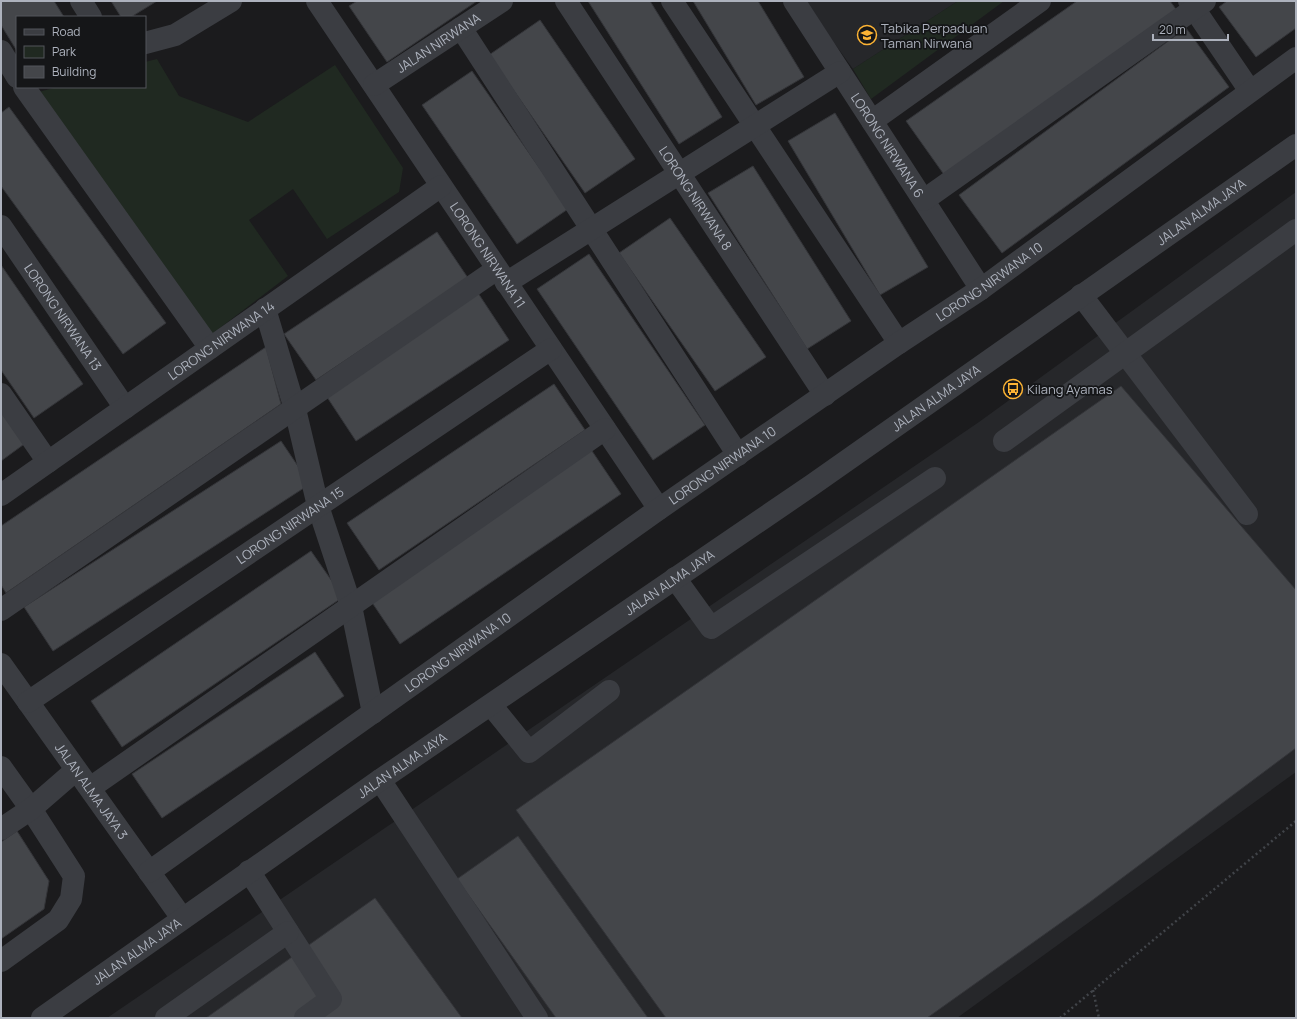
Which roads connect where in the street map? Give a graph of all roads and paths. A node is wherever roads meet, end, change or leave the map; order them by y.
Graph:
1 (81, 1) edge
2 (231, 1) edge
3 (502, 1) edge
4 (566, 1) edge
5 (672, 1) edge
6 (794, 1) edge
7 (1040, 1) edge
8 (324, 3) edge
9 (1196, 4) edge
10 (204, 8) edge
11 (90, 16) edge
12 (461, 28) junction
13 (146, 43) edge
14 (1, 51) edge
15 (1296, 58) edge
16 (840, 72) junction
17 (16, 76) edge
18 (16, 78) edge
19 (1, 84) edge
20 (374, 85) junction
21 (25, 88) edge
22 (1250, 91) junction
23 (872, 121) junction
24 (754, 127) junction
25 (1296, 145) edge
26 (680, 174) junction
27 (441, 186) junction
28 (924, 200) junction
29 (1, 226) edge
30 (591, 229) junction
31 (1296, 230) edge
32 (502, 276) junction
33 (981, 289) junction
34 (1081, 295) junction
35 (265, 309) junction
36 (899, 343) junction
37 (210, 348) junction
38 (551, 349) junction
39 (1124, 354) junction
40 (1, 394) edge
41 (825, 396) junction
42 (125, 408) junction
43 (295, 409) junction
44 (605, 429) junction
45 (1004, 441) dead end
46 (738, 455) junction
47 (48, 462) junction
48 (935, 478) dead end
49 (1, 495) edge
50 (318, 506) junction
51 (659, 509) junction
52 (1247, 514) dead end
53 (675, 578) junction
54 (351, 606) junction
55 (1, 610) edge
56 (1, 664) edge
57 (609, 691) dead end
58 (28, 702) junction
59 (491, 705) junction
60 (373, 712) junction
61 (1, 767) edge
62 (76, 770) junction
63 (380, 780) junction
64 (90, 788) junction
65 (31, 809) junction
66 (1296, 821) edge
67 (1, 830) edge
68 (249, 871) junction
69 (149, 872) junction
70 (182, 918) junction
71 (288, 932) junction
72 (1, 961) edge
73 (1093, 990) junction
74 (55, 1014) edge
75 (166, 1018) edge
76 (306, 1018) edge
77 (538, 1018) edge
78 (1060, 1018) edge
79 (1099, 1018) edge

1 - 11 street
2 - 10 street
3 - 12 street, JALAN NIRWANA
4 - 26 street, LORONG NIRWANA 8
5 - 24 street
6 - 16 street, LORONG NIRWANA 6
7 - 23 street
8 - 20 street, LORONG NIRWANA 11
9 - 22 street
9 - 28 street
10 - 13 street
12 - 20 street, JALAN NIRWANA
12 - 30 street
14 - 17 street
15 - 22 street, LORONG NIRWANA 10
16 - 23 street, LORONG NIRWANA 6
16 - 24 street
18 - 19 street
20 - 27 street, LORONG NIRWANA 11
21 - 37 street
22 - 33 street, LORONG NIRWANA 10
23 - 28 street, LORONG NIRWANA 6
24 - 26 street
24 - 36 street
25 - 34 street, JALAN ALMA JAYA
26 - 30 street
26 - 41 street, LORONG NIRWANA 8
27 - 32 street, LORONG NIRWANA 11
27 - 35 street, LORONG NIRWANA 14
28 - 33 street, LORONG NIRWANA 6
29 - 42 street, LORONG NIRWANA 13
30 - 32 street
30 - 46 street
31 - 39 street
32 - 38 street, LORONG NIRWANA 11
32 - 43 street
33 - 36 street, LORONG NIRWANA 10
34 - 39 street
34 - 53 street, JALAN ALMA JAYA
35 - 37 street, LORONG NIRWANA 14
35 - 43 street
36 - 41 street, LORONG NIRWANA 10
37 - 42 street, LORONG NIRWANA 14
38 - 44 street, LORONG NIRWANA 11
38 - 50 street, LORONG NIRWANA 15
39 - 45 street
39 - 52 street
40 - 47 street
41 - 46 street, LORONG NIRWANA 10
42 - 47 street, LORONG NIRWANA 14
43 - 50 street
43 - 55 street
44 - 51 street, LORONG NIRWANA 11
44 - 54 street
46 - 51 street, LORONG NIRWANA 10
47 - 49 street, LORONG NIRWANA 14
48 - 53 street
50 - 54 street
50 - 58 street, LORONG NIRWANA 15
51 - 60 street, LORONG NIRWANA 10
53 - 59 street, JALAN ALMA JAYA
54 - 60 street
54 - 64 street
56 - 58 street, JALAN ALMA JAYA 3
57 - 59 street
58 - 62 street, JALAN ALMA JAYA 3
59 - 63 street, JALAN ALMA JAYA
60 - 69 street, LORONG NIRWANA 10
61 - 65 street
62 - 64 street, JALAN ALMA JAYA 3
62 - 65 street
63 - 68 street, JALAN ALMA JAYA
63 - 77 street
64 - 69 street, JALAN ALMA JAYA 3
65 - 67 street
65 - 72 street
66 - 73 path
68 - 70 street, JALAN ALMA JAYA
68 - 71 street
69 - 70 street, JALAN ALMA JAYA 3
70 - 74 street, JALAN ALMA JAYA
71 - 75 street
71 - 76 street
73 - 78 path
73 - 79 path

